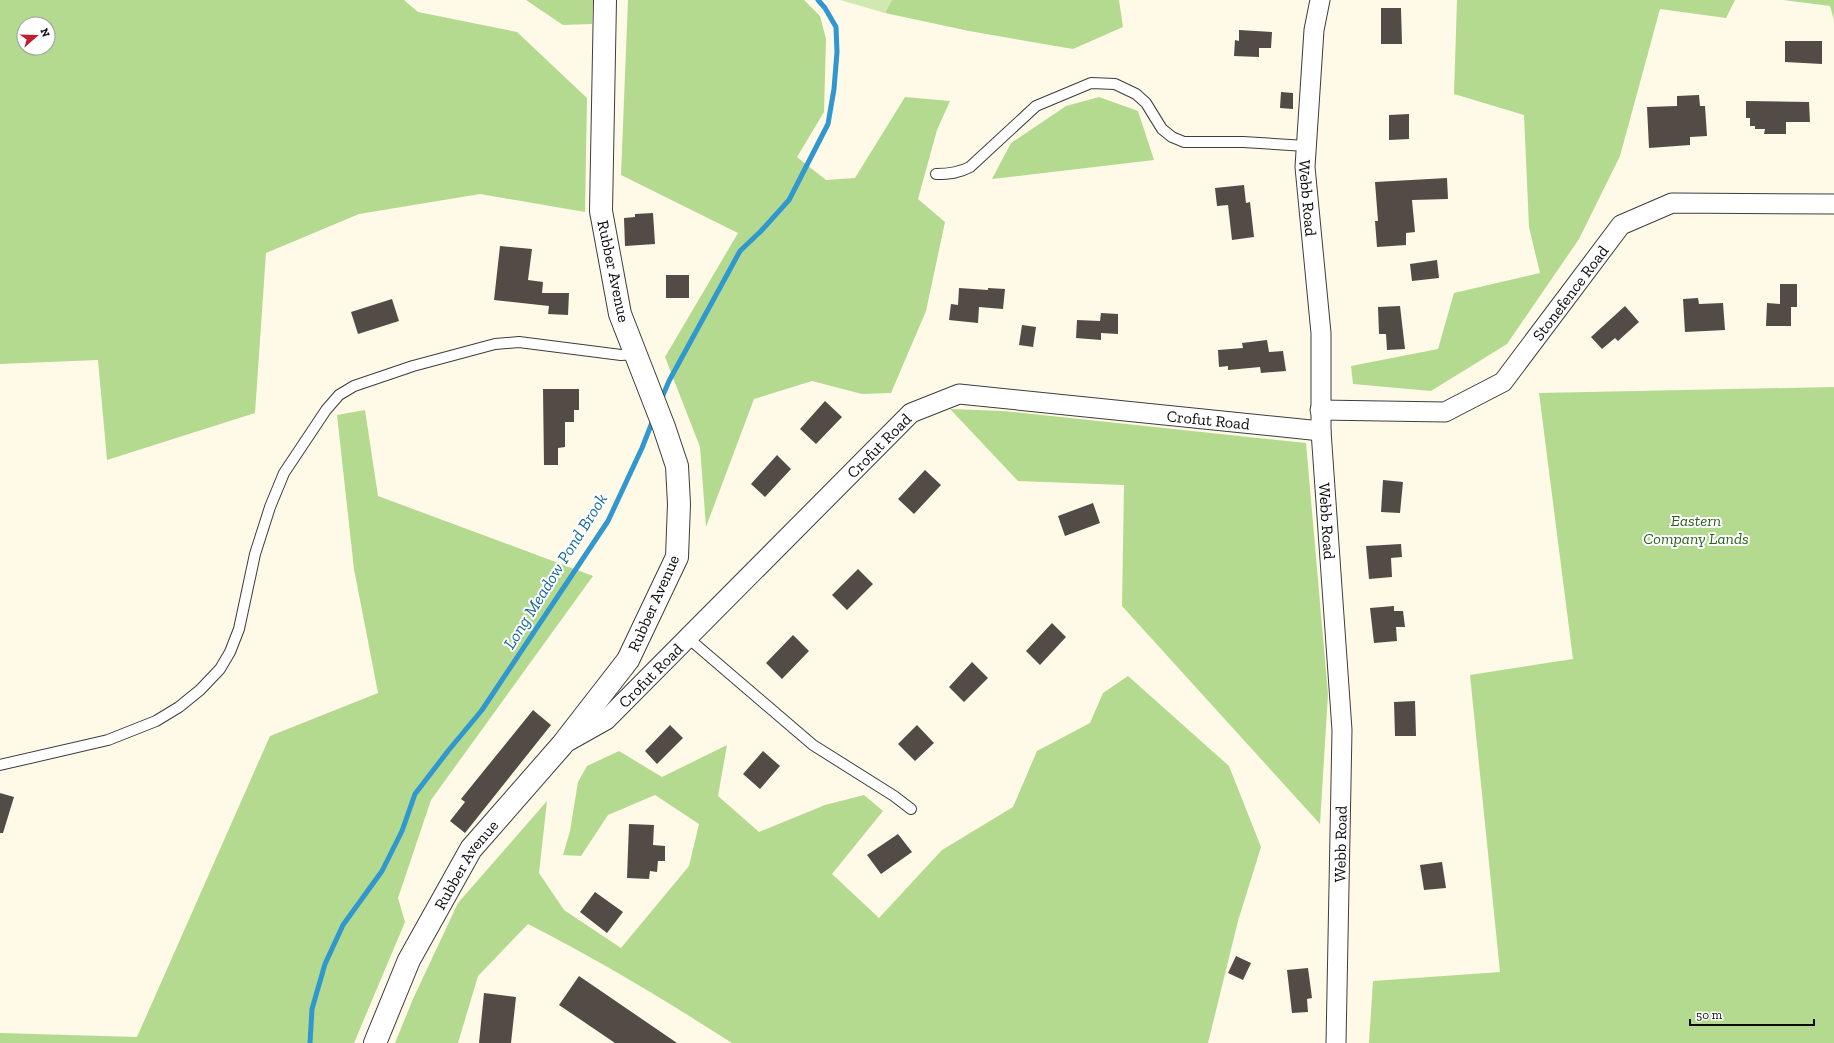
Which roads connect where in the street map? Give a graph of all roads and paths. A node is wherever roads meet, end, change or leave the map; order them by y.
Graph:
1 (605, 0) edge
2 (1320, 0) edge
3 (1306, 146) junction
4 (936, 174) dead end
5 (1834, 204) edge
6 (634, 354) junction
7 (1320, 410) junction
8 (1321, 430) junction
9 (688, 638) junction
10 (562, 745) junction
11 (0, 765) edge
12 (911, 808) dead end
13 (376, 1043) edge
14 (1336, 1043) edge

1 - 6 street, Rubber Avenue
2 - 3 street, Webb Road
3 - 4 lane
3 - 7 street, Webb Road
5 - 7 street, Stonefence Road
6 - 10 street, Rubber Avenue
6 - 11 lane
7 - 8 street, Webb Road
8 - 9 street, Crofut Road
8 - 14 street, Webb Road
9 - 10 street, Crofut Road
9 - 12 lane
10 - 13 street, Rubber Avenue

